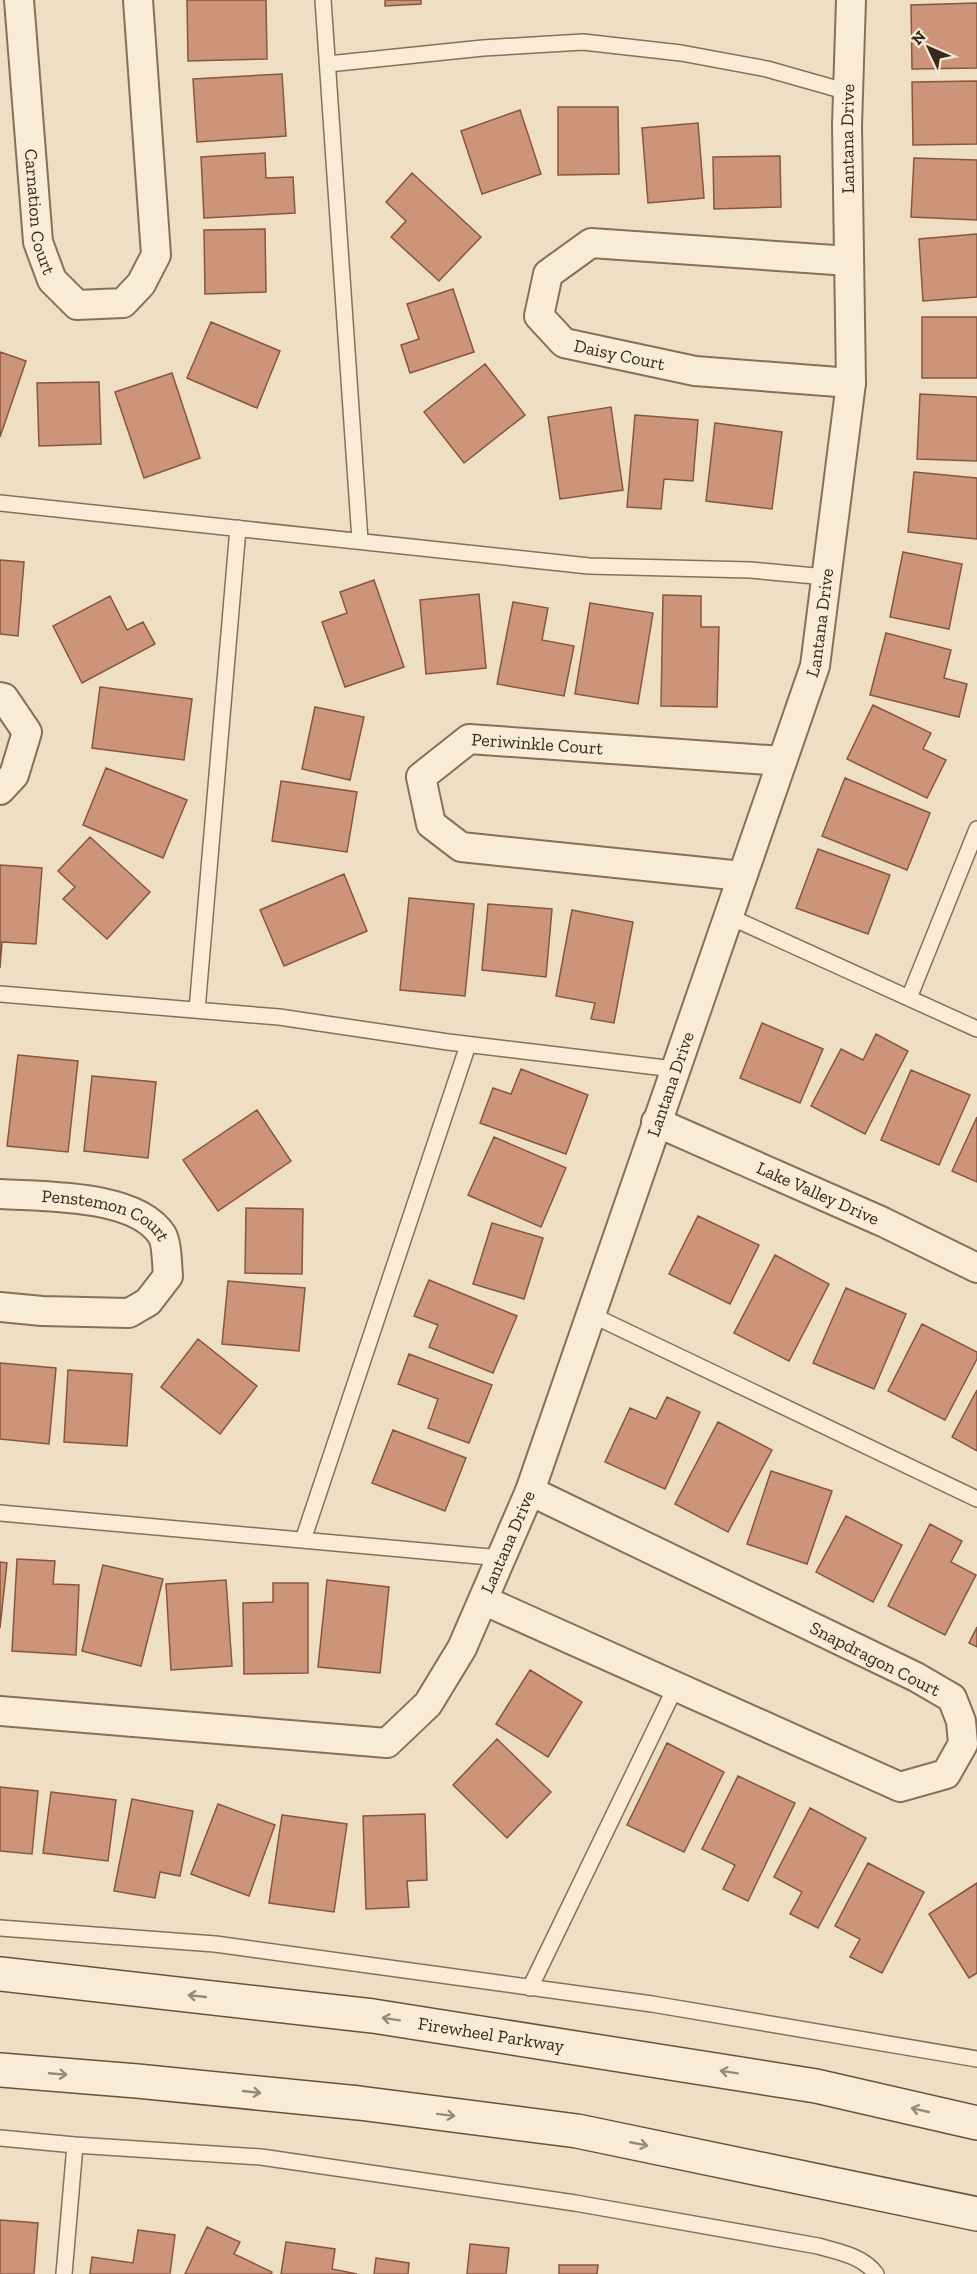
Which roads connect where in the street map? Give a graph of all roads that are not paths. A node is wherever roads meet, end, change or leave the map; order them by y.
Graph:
1 (19, 0) edge
2 (138, 0) edge
3 (323, 0) edge
4 (850, 0) edge
5 (328, 64) junction
6 (848, 92) junction
7 (849, 261) junction
8 (851, 383) junction
9 (0, 503) edge
10 (238, 528) junction
11 (360, 540) junction
12 (826, 577) junction
13 (0, 697) edge
14 (782, 761) junction
15 (0, 790) edge
16 (977, 829) edge
17 (742, 876) junction
18 (728, 916) junction
19 (0, 994) edge
20 (909, 998) junction
21 (197, 1010) junction
22 (977, 1029) edge
23 (468, 1045) junction
24 (674, 1069) junction
25 (656, 1122) junction
26 (0, 1194) edge
27 (977, 1268) edge
28 (0, 1307) edge
29 (590, 1314) junction
30 (530, 1491) junction
31 (977, 1499) edge
32 (0, 1513) edge
33 (303, 1540) junction
34 (501, 1558) junction
35 (483, 1600) junction
36 (676, 1686) junction
37 (0, 1711) edge
38 (0, 1928) edge
39 (0, 1974) edge
40 (530, 1988) junction
41 (977, 2059) edge
42 (0, 2070) edge
43 (977, 2123) edge
44 (0, 2138) edge
45 (75, 2145) junction
46 (977, 2214) edge
47 (64, 2274) edge
48 (876, 2274) edge

1 - 2 street, Carnation Court
3 - 5 lane
4 - 6 street, Lantana Drive
5 - 6 lane
5 - 11 lane
6 - 7 street, Lantana Drive
7 - 8 street, Lantana Drive
7 - 8 street, Daisy Court
8 - 12 street, Lantana Drive
9 - 10 lane
10 - 11 lane
10 - 21 lane
11 - 12 lane
12 - 14 street, Lantana Drive
13 - 15 street
14 - 17 street, Lantana Drive
14 - 17 street, Periwinkle Court
16 - 20 lane
17 - 18 street, Lantana Drive
18 - 20 lane
18 - 24 street, Lantana Drive
19 - 21 lane
20 - 22 lane
21 - 23 lane
23 - 24 lane
23 - 33 lane
24 - 25 street, Lantana Drive
25 - 27 street, Lake Valley Drive
25 - 29 street, Lantana Drive
26 - 28 street, Penstemon Court
29 - 30 street, Lantana Drive
29 - 31 lane
30 - 34 street, Lantana Drive
30 - 36 street, Snapdragon Court
32 - 33 lane
33 - 34 lane
34 - 35 street, Lantana Drive
35 - 36 street, Snapdragon Court
35 - 37 street, Lantana Drive
36 - 40 lane
38 - 40 lane
43 -> 39 main road, Firewheel Parkway
40 - 41 lane
42 -> 46 main road
44 - 45 lane
45 - 47 lane
45 - 48 lane

